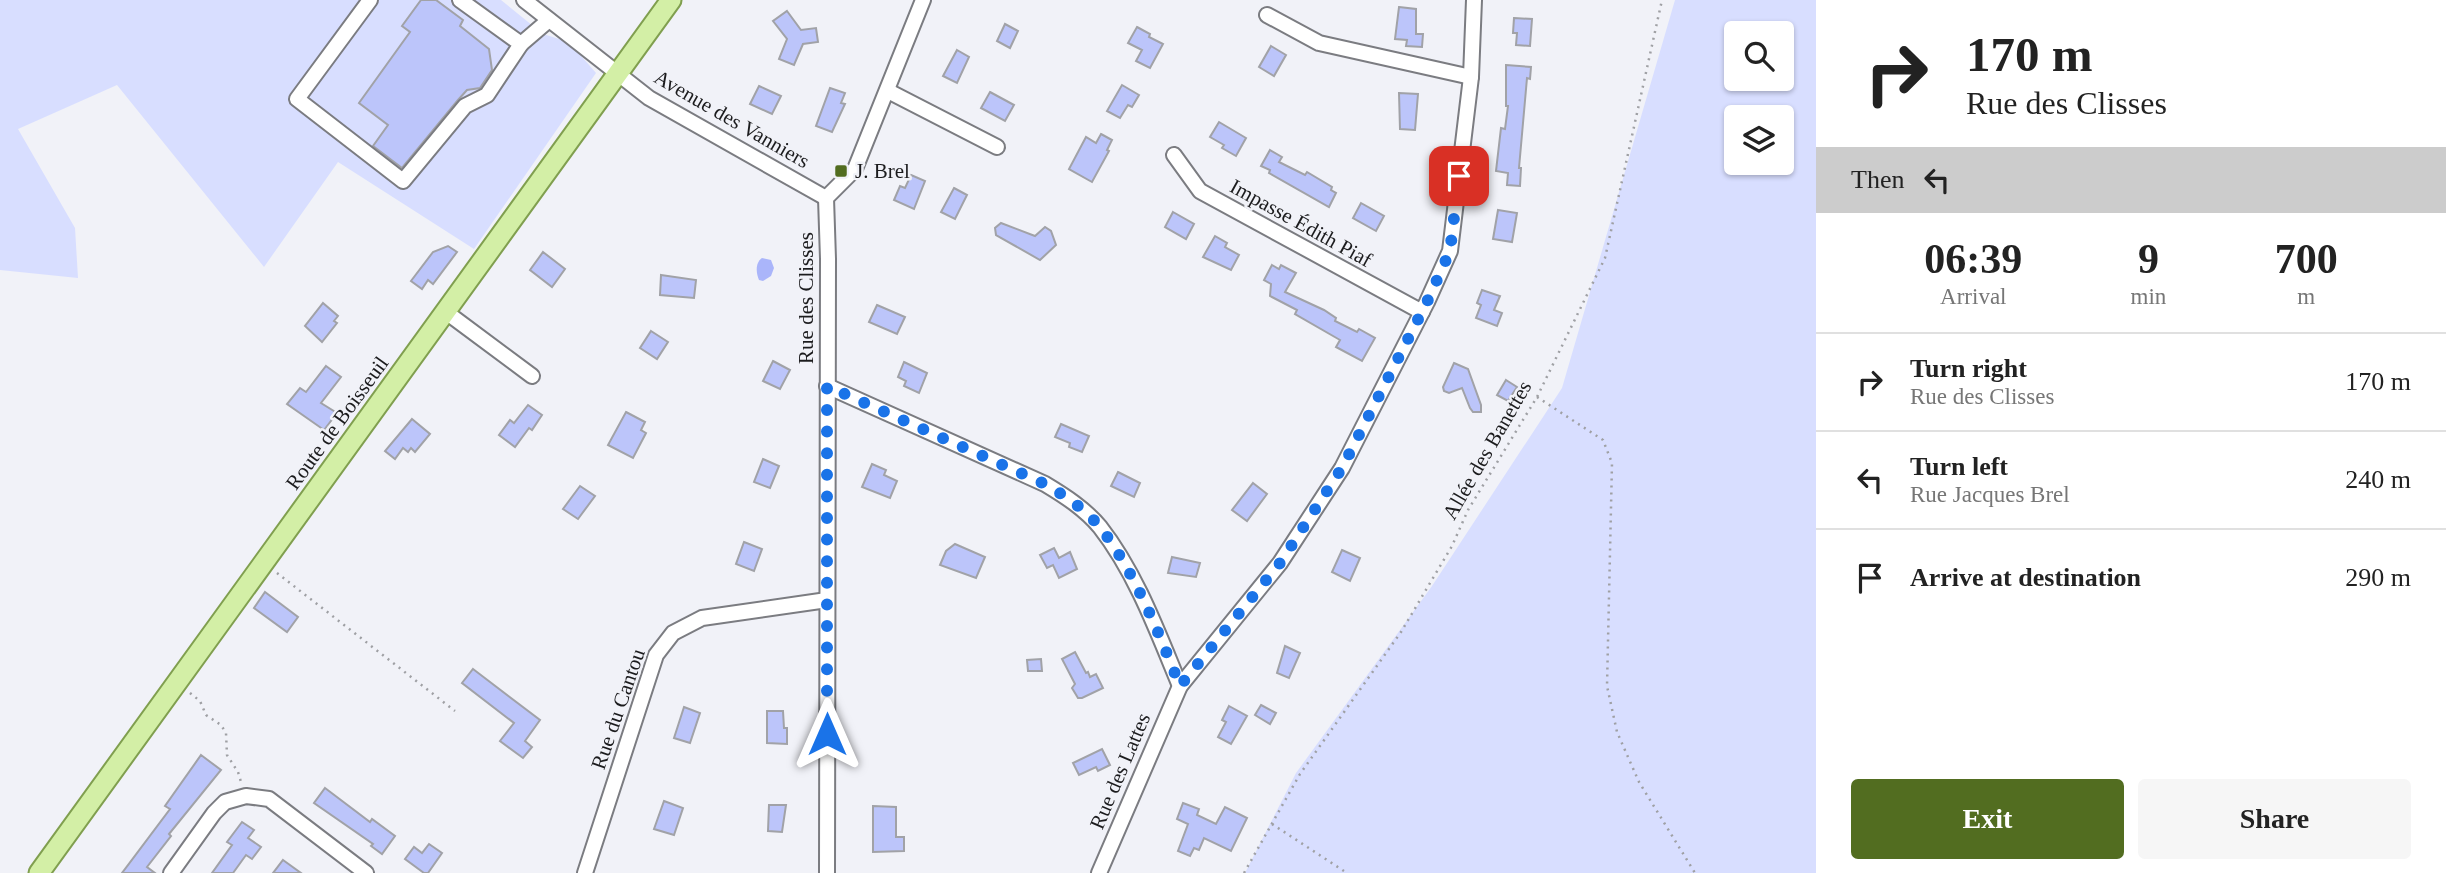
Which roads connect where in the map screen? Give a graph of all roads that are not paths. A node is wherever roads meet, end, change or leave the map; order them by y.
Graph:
1 (370, 0) edge
2 (460, 0) edge
3 (524, 0) edge
4 (671, 0) edge
5 (923, 0) edge
6 (1474, 0) edge
7 (1267, 15) dead end
8 (549, 20) junction
9 (521, 44) junction
10 (618, 74) junction
11 (1471, 77) junction
12 (888, 91) junction
13 (997, 147) dead end
14 (1174, 155) dead end
15 (826, 198) junction
16 (446, 312) junction
17 (1422, 312) junction
18 (533, 376) dead end
19 (827, 386) junction
20 (827, 600) junction
21 (1180, 686) junction
22 (39, 873) edge
23 (171, 873) edge
24 (366, 873) edge
25 (585, 873) edge
26 (827, 873) edge
27 (1099, 873) edge

1 - 9 street
2 - 9 street
3 - 8 street, Avenue des Vanniers
4 - 10 main road, Route de Boisseuil
5 - 12 street
6 - 11 street, Rue des Lattes
7 - 11 street
8 - 9 street
8 - 10 street, Avenue des Vanniers
10 - 15 street, Avenue des Vanniers
10 - 16 main road, Route de Boisseuil
11 - 17 street, Rue des Lattes
12 - 13 street
12 - 15 street
14 - 17 street, Impasse Édith Piaf
15 - 19 street, Rue des Clisses
16 - 18 street
16 - 22 main road, Route de Boisseuil
17 - 21 street, Rue des Lattes
19 - 20 street
19 - 21 street, Rue des Clisses
20 - 25 street, Rue du Cantou
20 - 26 street
21 - 27 street, Rue des Lattes
23 - 24 street

